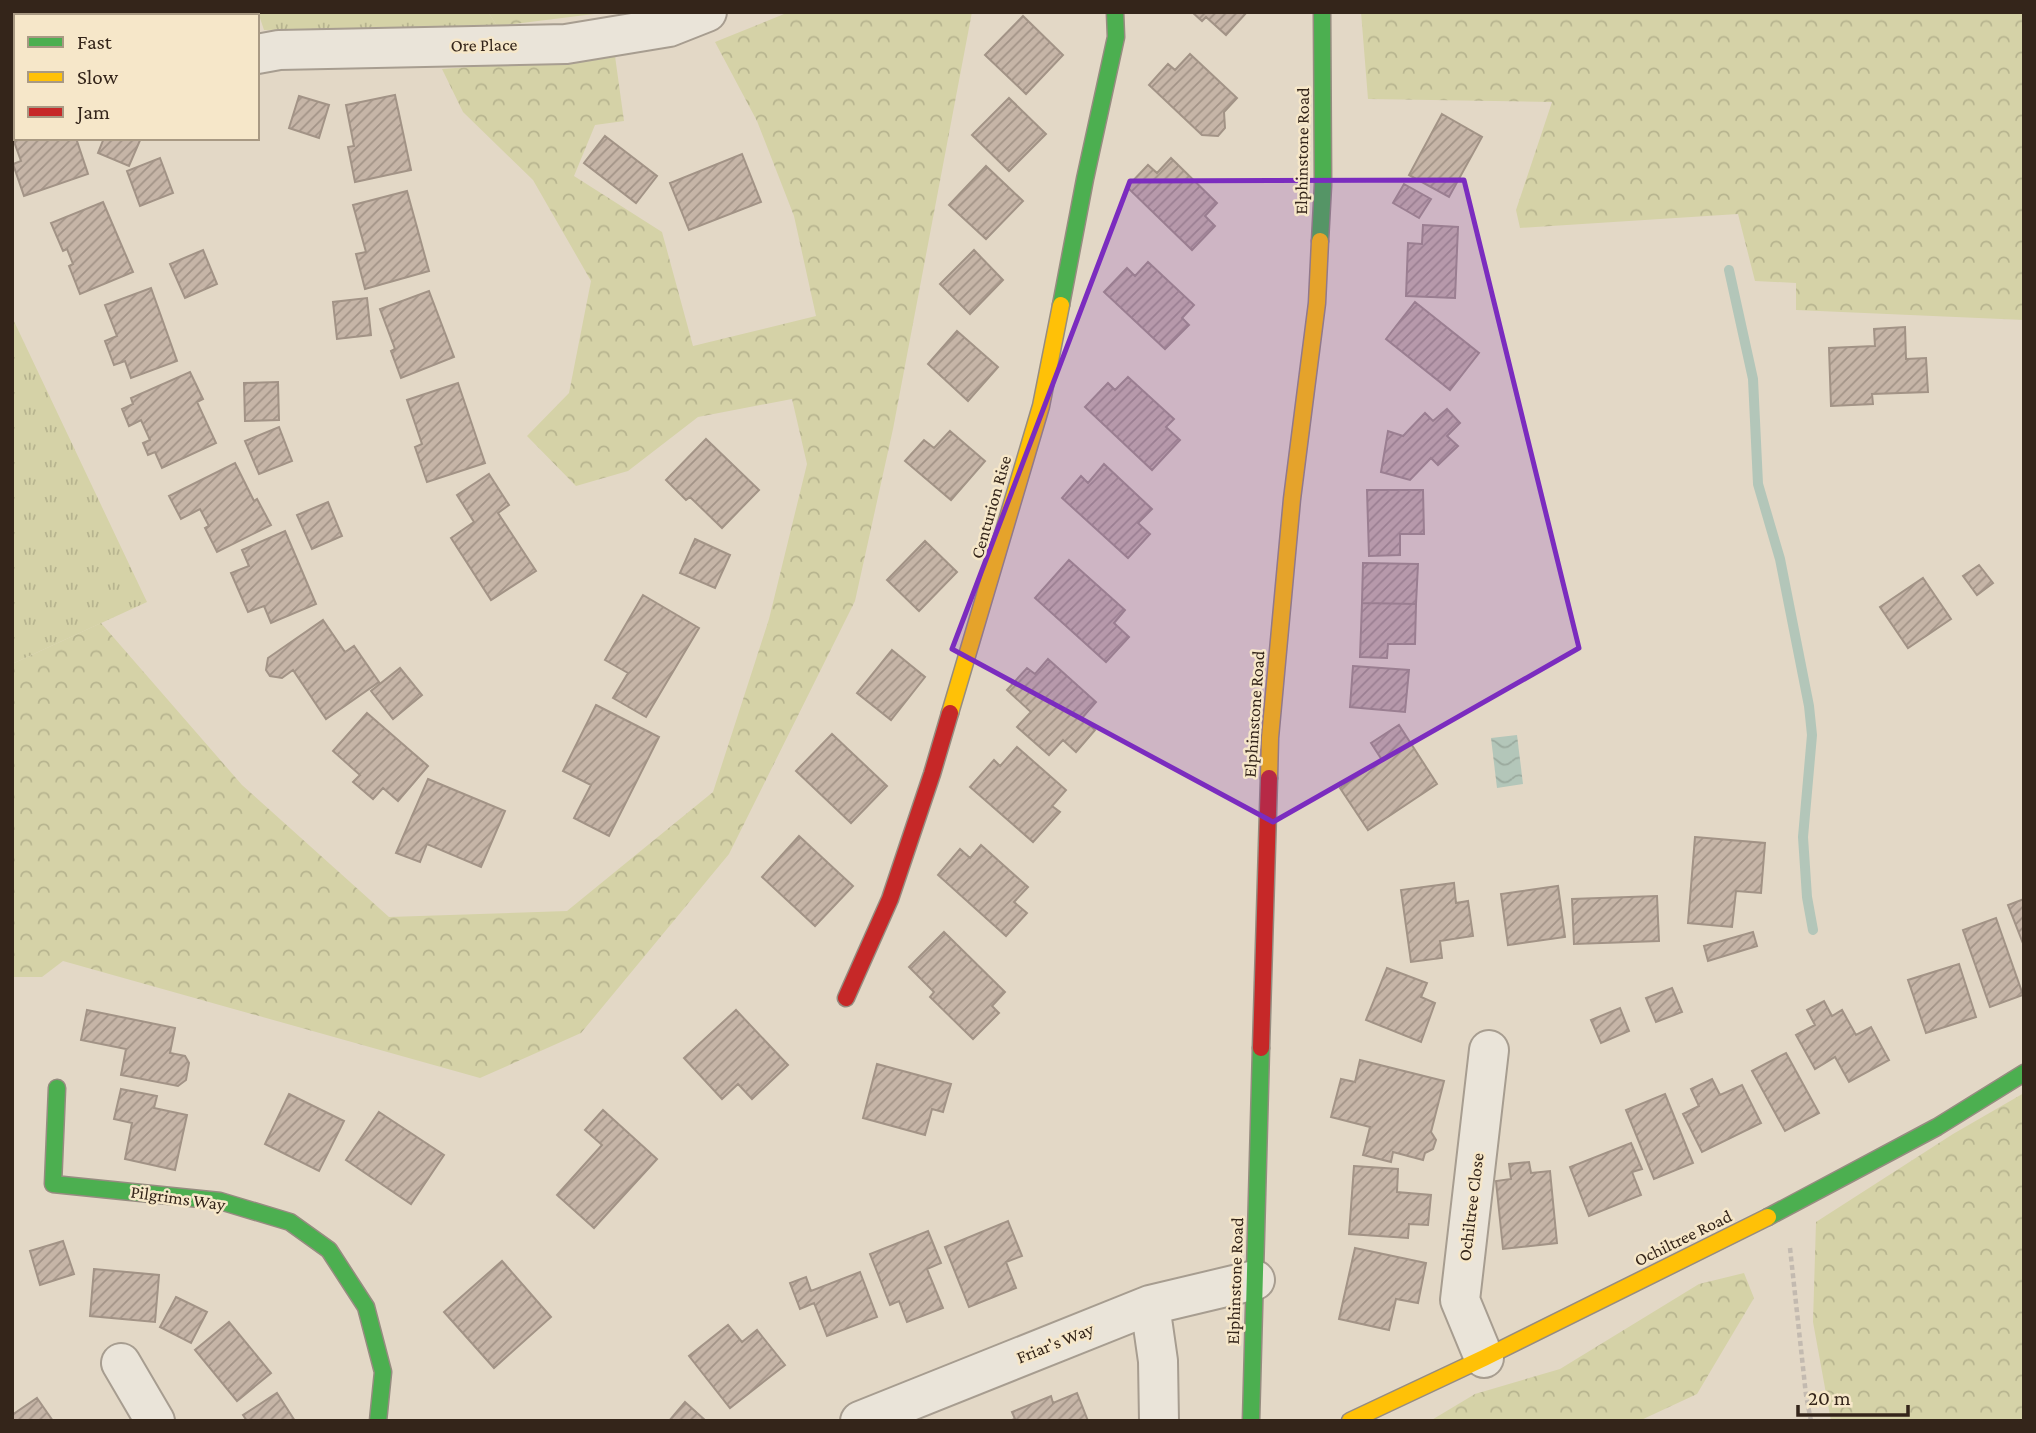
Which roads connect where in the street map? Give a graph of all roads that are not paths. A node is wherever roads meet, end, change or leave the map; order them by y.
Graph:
1 (707, 12) edge
2 (1115, 12) edge
3 (1322, 12) edge
4 (259, 54) edge
5 (846, 998) dead end
6 (1489, 1050) dead end
7 (2024, 1073) edge
8 (57, 1088) dead end
9 (1255, 1280) junction
10 (1150, 1305) junction
11 (1484, 1358) junction
12 (121, 1363) dead end
13 (155, 1421) edge
14 (378, 1421) edge
15 (860, 1421) edge
16 (1159, 1421) edge
17 (1251, 1421) edge
18 (1350, 1421) edge

1 - 4 street, Ore Place
2 - 5 street, Centurion Rise
3 - 9 street, Elphinstone Road
6 - 11 street, Ochiltree Close
7 - 11 street, Ochiltree Road
8 - 14 street, Pilgrims Way
9 - 10 street, Friar's Way
9 - 17 street, Elphinstone Road
10 - 15 street, Friar's Way
10 - 16 street
11 - 18 street, Ochiltree Road
12 - 13 street

